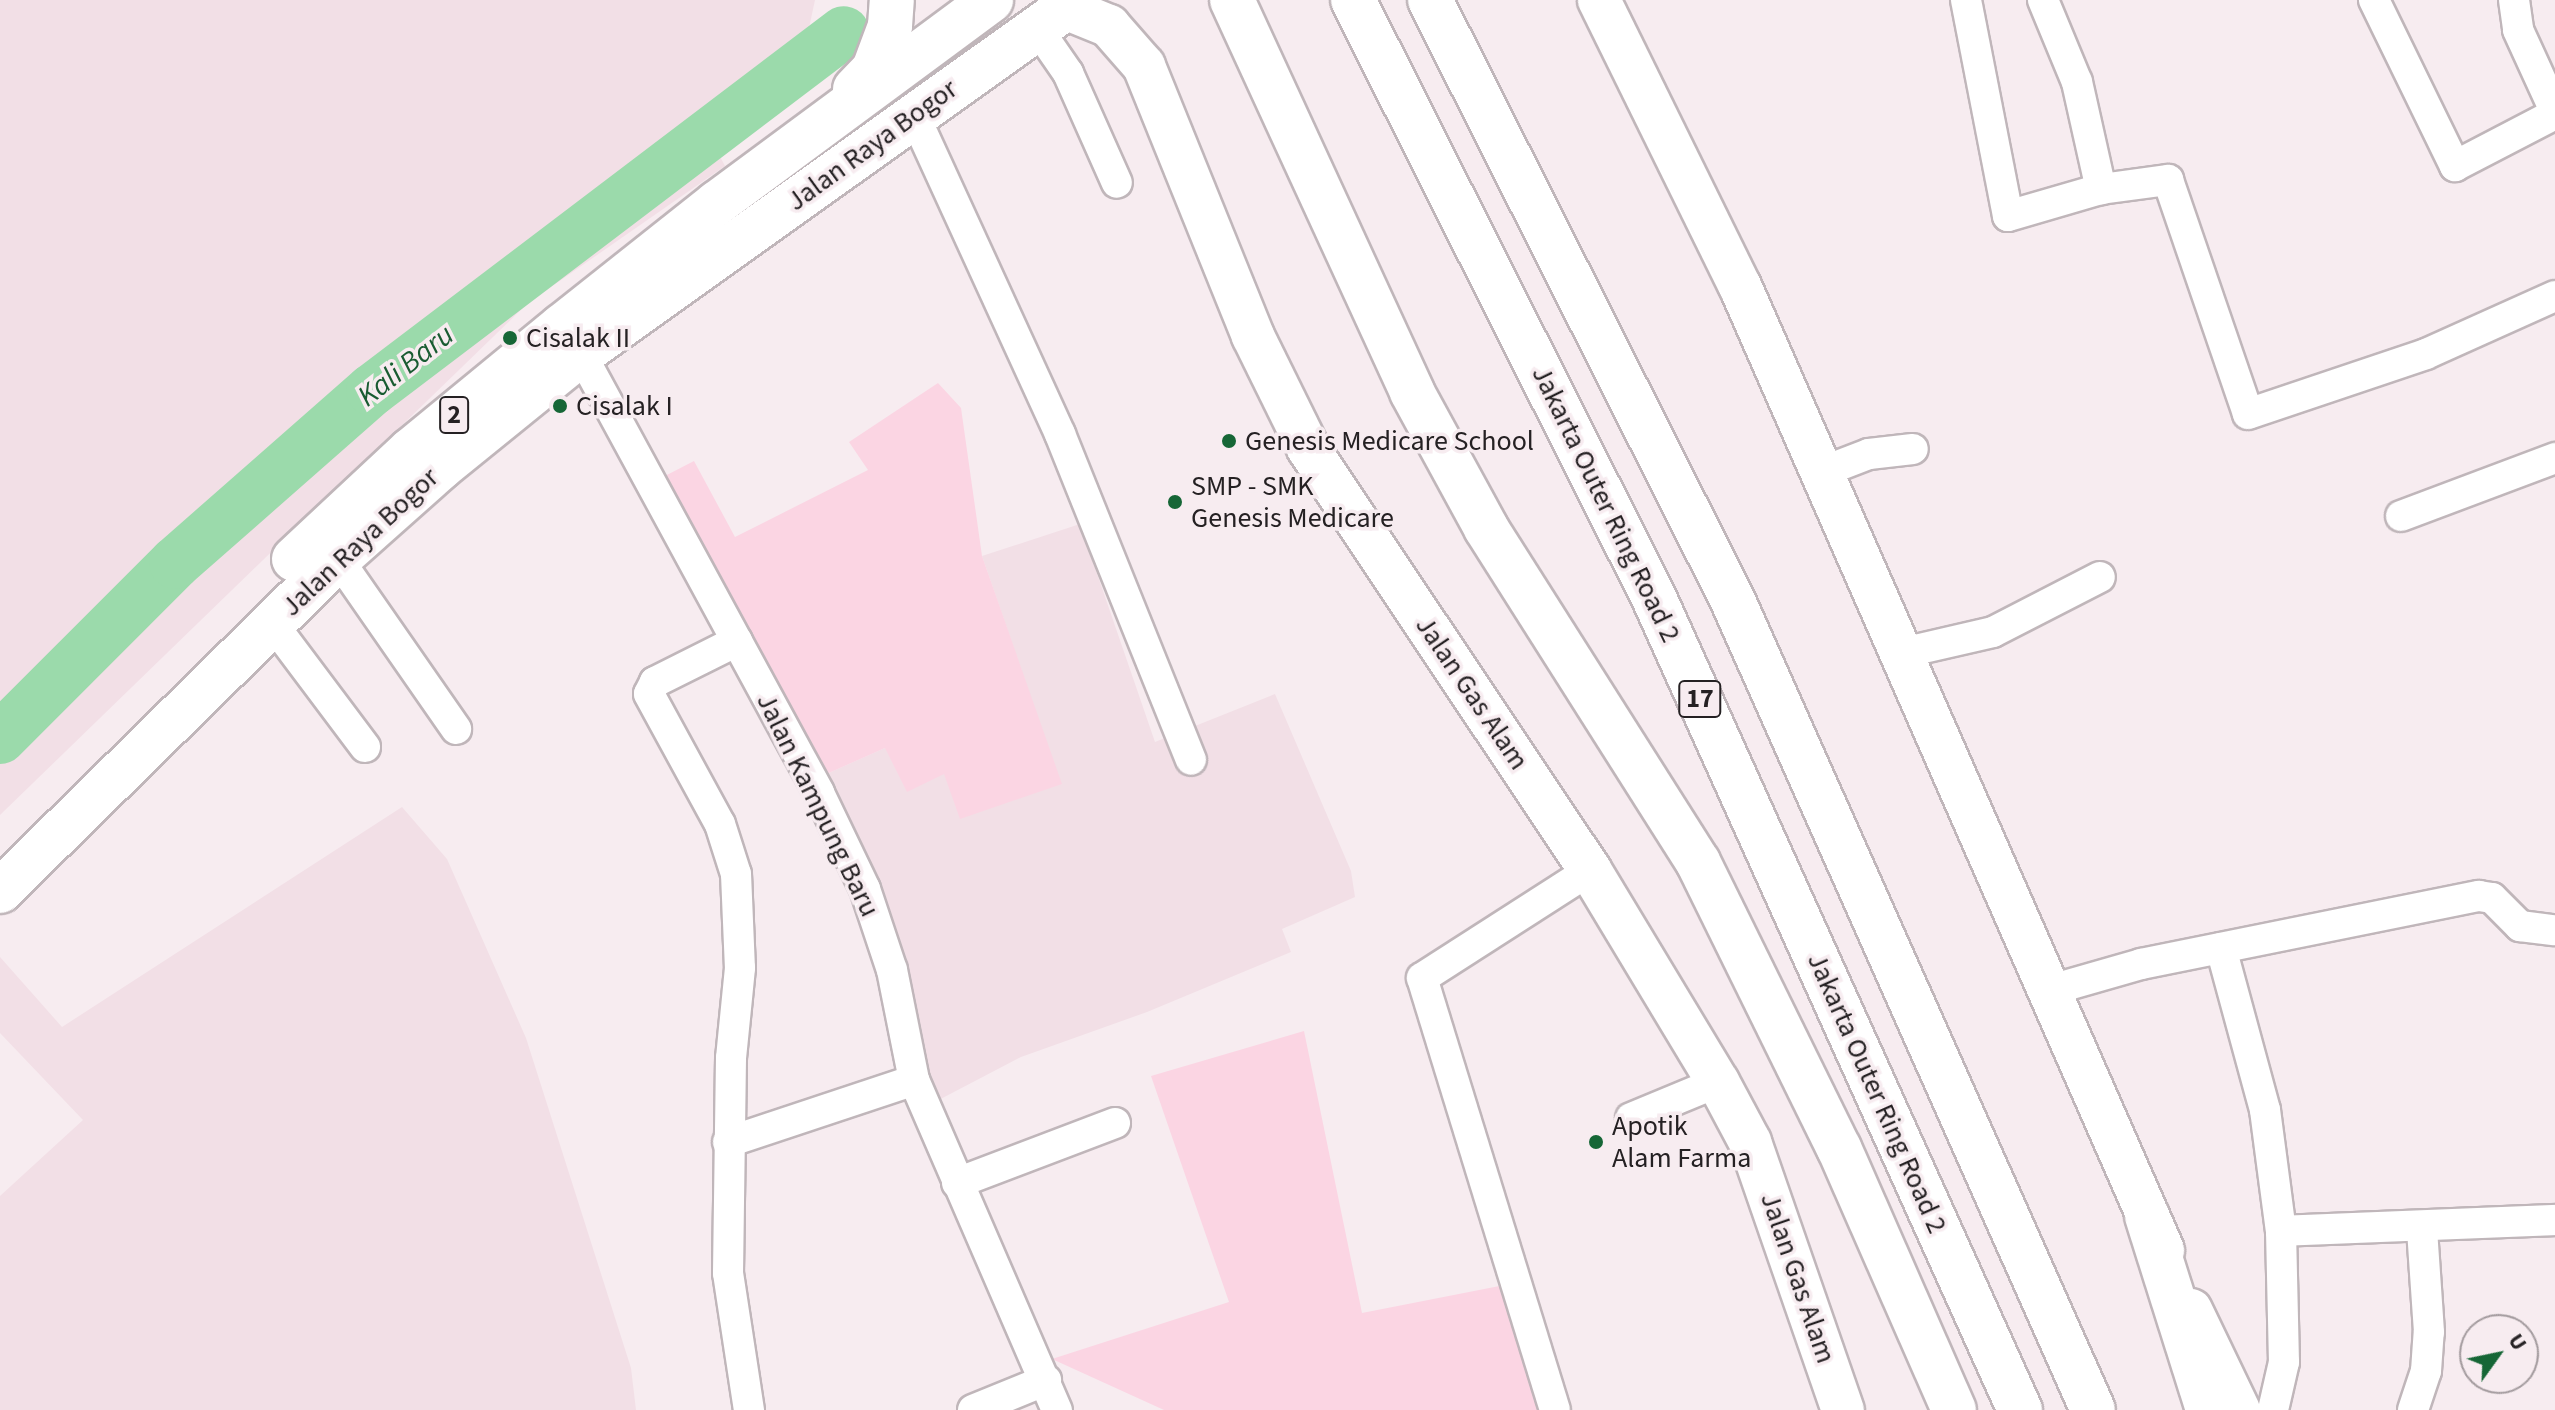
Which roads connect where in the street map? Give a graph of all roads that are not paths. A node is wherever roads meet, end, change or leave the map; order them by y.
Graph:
1 (892, 0) edge
2 (994, 0) edge
3 (1232, 0) edge
4 (1353, 0) edge
5 (1430, 0) edge
6 (1599, 0) edge
7 (1966, 0) edge
8 (2043, 0) edge
9 (2374, 0) edge
10 (2514, 0) edge
11 (944, 14) edge
12 (1050, 19) edge
13 (977, 70) junction
14 (2555, 113) edge
15 (914, 115) junction
16 (827, 120) junction
17 (1117, 183) dead end
18 (2101, 189) junction
19 (2555, 296) edge
20 (581, 354) junction
21 (1913, 449) dead end
22 (2555, 458) edge
23 (1822, 472) junction
24 (2401, 516) dead end
25 (338, 559) junction
26 (2100, 577) dead end
27 (272, 623) junction
28 (737, 641) junction
29 (1902, 653) junction
30 (456, 729) dead end
31 (365, 747) dead end
32 (1191, 760) dead end
33 (0, 851) edge
34 (1590, 870) junction
35 (0, 891) edge
36 (2555, 930) edge
37 (2221, 948) junction
38 (2047, 991) junction
39 (914, 1080) junction
40 (1718, 1082) junction
41 (1631, 1118) dead end
42 (1115, 1123) dead end
43 (728, 1142) junction
44 (957, 1183) junction
45 (2147, 1216) junction
46 (2555, 1220) edge
47 (2422, 1228) junction
48 (2281, 1231) junction
49 (1046, 1380) junction
50 (749, 1410) edge
51 (973, 1410) edge
52 (1057, 1410) edge
53 (1555, 1410) edge
54 (1843, 1410) edge
55 (1954, 1410) edge
56 (2020, 1410) edge
57 (2093, 1410) edge
58 (2208, 1410) edge
59 (2239, 1410) edge
60 (2273, 1410) edge
61 (2413, 1410) edge

1 - 16 highway
2 - 11 highway, Jalan Raya Bogor / 2
2 - 12 highway
3 - 55 highway
4 - 56 highway, Jakarta Outer Ring Road 2 / 17
5 - 57 highway, 17
6 - 23 main road
7 - 18 street
8 - 18 street
9 - 14 street
10 - 14 street
11 - 13 highway
11 - 16 highway, Jalan Raya Bogor / 2
12 - 13 highway, Jalan Raya Bogor / 2
12 - 17 street
12 - 34 main road, Jalan Gas Alam
13 - 15 highway, Jalan Raya Bogor / 2
15 - 20 highway, Jalan Raya Bogor / 2
15 - 32 street
16 - 33 highway, Jalan Raya Bogor / 2
18 - 19 street
20 - 25 highway, Jalan Raya Bogor / 2
20 - 28 street, Jalan Kampung Baru
21 - 23 street
22 - 24 street
23 - 29 main road
25 - 27 highway, Jalan Raya Bogor / 2
25 - 30 street
26 - 29 street
27 - 31 street
27 - 35 highway, Jalan Raya Bogor / 2
28 - 39 street, Jalan Kampung Baru
28 - 43 street
29 - 38 main road
34 - 40 main road, Jalan Gas Alam
34 - 53 street
36 - 37 street
37 - 38 street
37 - 48 street
38 - 45 main road
39 - 43 street
39 - 44 street, Jalan Kampung Baru
40 - 41 street
40 - 54 main road, Jalan Gas Alam
42 - 44 street
43 - 50 street
44 - 49 street, Jalan Kampung Baru
45 - 58 highway
45 - 59 main road
46 - 47 street
47 - 48 street
47 - 61 street
48 - 60 street
49 - 51 street
49 - 52 street, Jalan Kampung Baru

